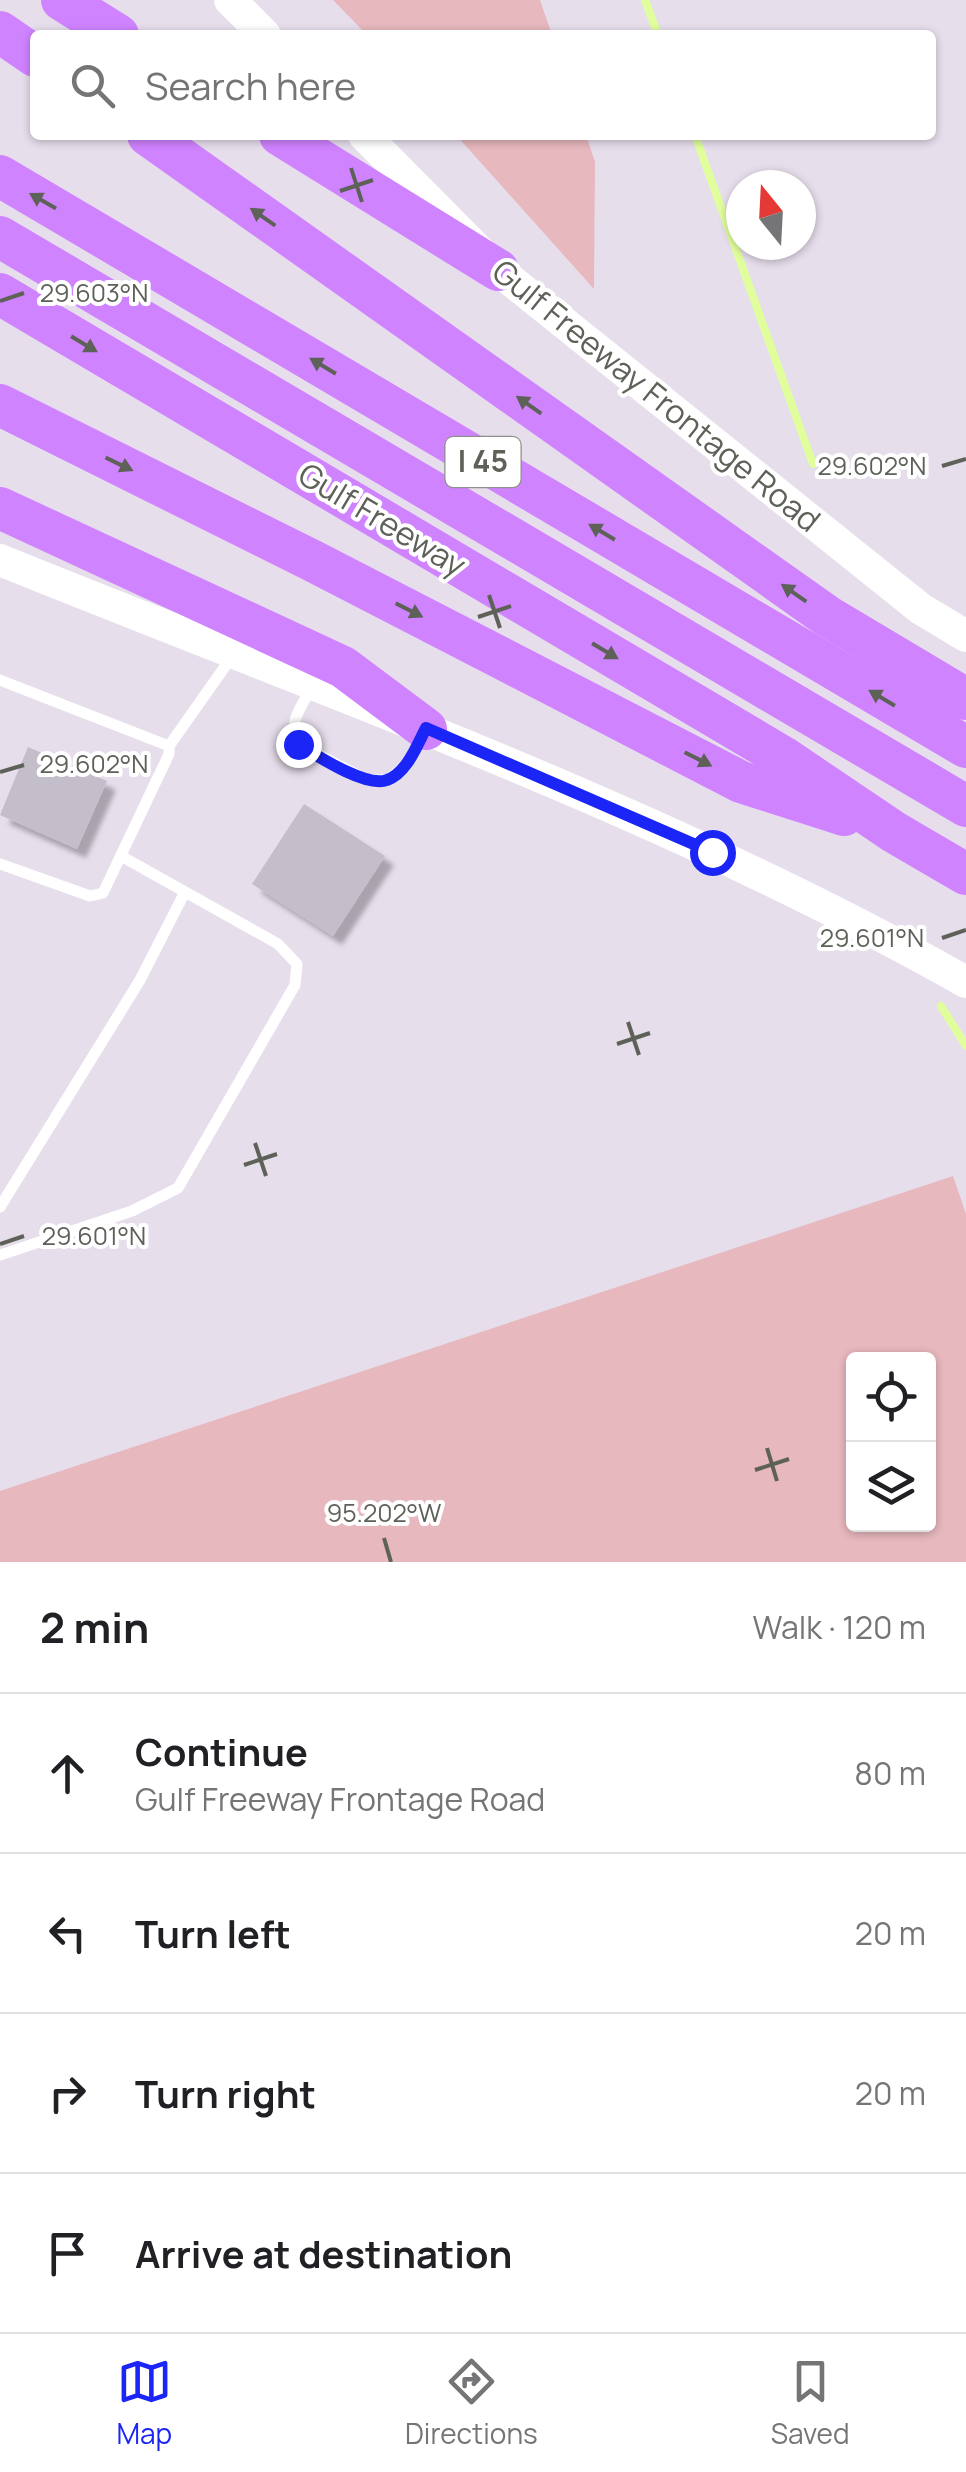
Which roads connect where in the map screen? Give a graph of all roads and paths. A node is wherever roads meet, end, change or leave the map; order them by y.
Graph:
1 (62, 0) edge
2 (230, 0) edge
3 (110, 30) edge
4 (259, 30) edge
5 (0, 32) edge
6 (30, 53) edge
7 (155, 140) edge
8 (288, 140) edge
9 (369, 140) edge
10 (0, 176) edge
11 (0, 237) edge
12 (498, 270) junction
13 (0, 294) edge
14 (0, 405) edge
15 (0, 508) edge
16 (0, 560) edge
17 (966, 636) edge
18 (233, 654) junction
19 (0, 680) edge
20 (314, 684) junction
21 (966, 699) edge
22 (426, 728) junction
23 (169, 746) junction
24 (966, 747) edge
25 (966, 806) edge
26 (894, 832) junction
27 (121, 856) junction
28 (0, 864) edge
29 (966, 874) edge
30 (186, 892) junction
31 (966, 982) edge
32 (0, 1207) edge
33 (0, 1254) edge

1 - 3 highway
2 - 4 main road
5 - 6 highway
21 -> 7 highway
8 - 12 highway
9 - 12 main road, Gulf Freeway Frontage Road
24 -> 10 highway, I 45
11 - 25 highway, Gulf Freeway
12 - 17 main road, Gulf Freeway Frontage Road
13 -> 26 highway, Gulf Freeway
14 -> 26 highway
15 - 22 highway
16 - 18 main road
18 - 20 main road
18 - 23 lane
19 - 23 lane
20 - 22 main road
20 - 22 lane
22 - 31 main road
23 - 27 lane
26 - 29 highway, Gulf Freeway
27 - 28 lane
27 - 30 lane
30 - 32 lane
30 - 33 lane

